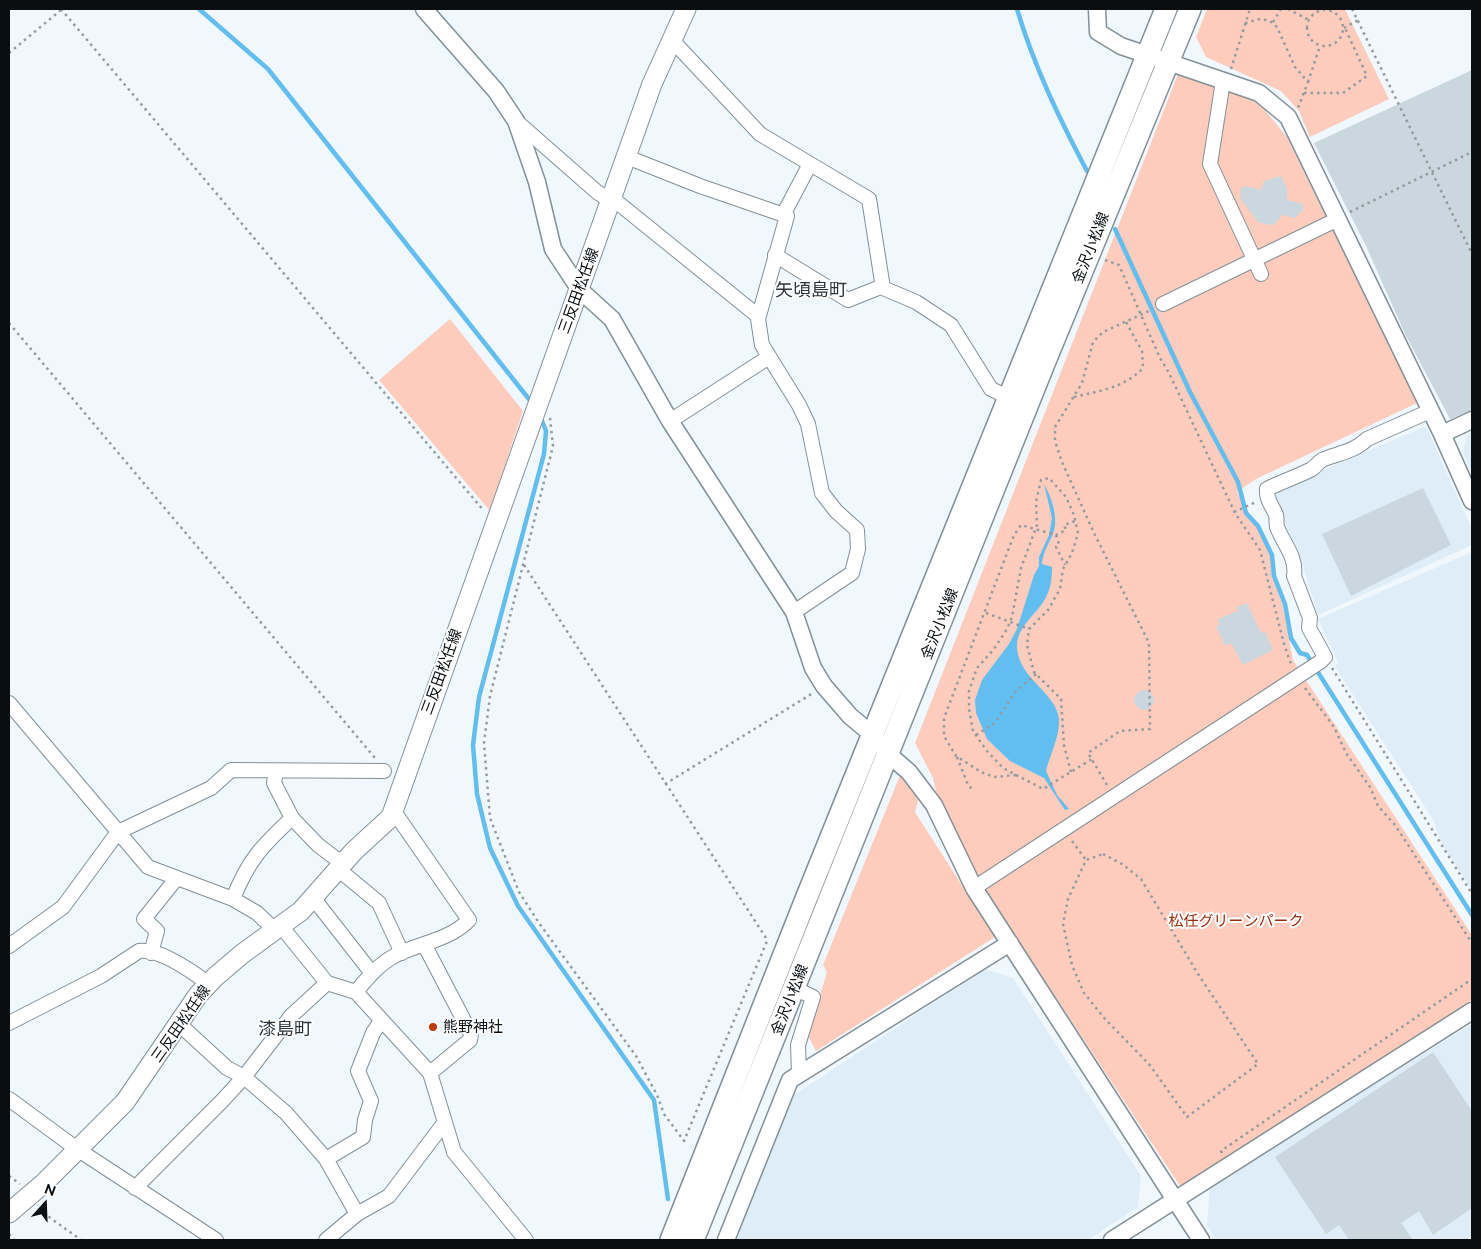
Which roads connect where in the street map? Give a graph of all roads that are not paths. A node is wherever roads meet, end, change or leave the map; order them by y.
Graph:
1 (424, 9) edge
2 (686, 9) edge
3 (1097, 9) edge
4 (1166, 9) edge
5 (1190, 9) edge
6 (671, 39) junction
7 (1148, 55) junction
8 (1169, 62) junction
9 (1225, 82) junction
10 (516, 121) junction
11 (627, 157) junction
12 (810, 164) junction
13 (612, 199) junction
14 (783, 215) junction
15 (1338, 219) junction
16 (776, 255) junction
17 (1254, 260) junction
18 (1261, 274) dead end
19 (883, 286) junction
20 (580, 290) junction
21 (1163, 304) dead end
22 (758, 316) junction
23 (769, 357) junction
24 (1010, 398) junction
25 (1430, 411) junction
26 (670, 420) junction
27 (1472, 420) edge
28 (1442, 434) junction
29 (1472, 501) edge
30 (794, 612) junction
31 (9, 703) edge
32 (874, 736) junction
33 (888, 753) junction
34 (276, 771) junction
35 (384, 771) road end
36 (393, 810) junction
37 (292, 818) junction
38 (118, 832) junction
39 (340, 867) junction
40 (176, 879) junction
41 (974, 888) junction
42 (233, 899) junction
43 (314, 899) junction
44 (278, 928) junction
45 (1010, 943) junction
46 (424, 944) junction
47 (9, 946) edge
48 (151, 953) junction
49 (402, 953) junction
50 (371, 972) junction
51 (327, 983) junction
52 (208, 984) junction
53 (794, 988) junction
54 (356, 992) junction
55 (1472, 1011) edge
56 (381, 1021) junction
57 (9, 1023) edge
58 (179, 1024) junction
59 (430, 1073) junction
60 (799, 1073) junction
61 (244, 1077) junction
62 (9, 1099) edge
63 (445, 1122) junction
64 (77, 1149) junction
65 (326, 1160) junction
66 (135, 1188) junction
67 (1176, 1200) junction
68 (9, 1213) edge
69 (357, 1214) junction
70 (216, 1240) edge
71 (326, 1240) edge
72 (526, 1240) edge
73 (671, 1240) edge
74 (693, 1240) edge
75 (726, 1240) edge
76 (1112, 1240) edge
77 (1201, 1240) edge

1 - 10 street
2 - 6 main road, 三反田松任線
3 - 7 street
4 - 7 main road, 金沢小松線
5 - 8 main road, 金沢小松線
6 - 11 main road, 三反田松任線
6 - 12 street
7 - 8 street
7 - 24 main road, 金沢小松線
8 - 9 street
8 - 33 main road, 金沢小松線
9 - 15 street
9 - 17 street
10 - 13 street
10 - 20 street
11 - 13 main road, 三反田松任線
11 - 14 street
12 - 14 street
12 - 19 street
13 - 20 main road, 三反田松任線
13 - 22 street
14 - 16 street
15 - 17 street
15 - 25 street
16 - 19 street
16 - 22 street
17 - 18 street
17 - 21 street
19 - 24 street
20 - 26 street
20 - 36 main road, 三反田松任線
22 - 23 street
23 - 26 street
23 - 30 street
24 - 32 main road, 金沢小松線
25 - 28 street
25 - 41 street
26 - 30 street
27 - 28 street
28 - 29 street
30 - 32 street
31 - 38 street
32 - 33 street
32 - 73 main road, 金沢小松線
33 - 41 street
33 - 53 main road, 金沢小松線
34 - 35 street
34 - 37 street
34 - 38 street
36 - 39 main road, 三反田松任線
36 - 46 street
37 - 39 street
37 - 42 street
38 - 40 street
38 - 47 street
39 - 43 main road, 三反田松任線
39 - 49 street
40 - 42 street
40 - 48 street
41 - 45 street
42 - 44 street
43 - 44 main road, 三反田松任線
43 - 50 street
44 - 51 street
44 - 52 main road, 三反田松任線
45 - 60 street
45 - 67 street
46 - 49 street
46 - 59 street
48 - 52 street
48 - 57 street
49 - 50 street
50 - 54 street
51 - 54 street
51 - 61 street
52 - 58 main road, 三反田松任線
53 - 60 street
53 - 74 main road, 金沢小松線
54 - 56 street
55 - 67 street
56 - 59 street
56 - 65 street
58 - 61 street
58 - 64 main road, 三反田松任線
59 - 63 street
60 - 75 street
61 - 65 street
61 - 66 street
62 - 64 street
63 - 69 street
63 - 72 street
64 - 66 street
64 - 68 main road, 三反田松任線
65 - 69 street
66 - 70 street
67 - 76 street
67 - 77 street
69 - 71 street

